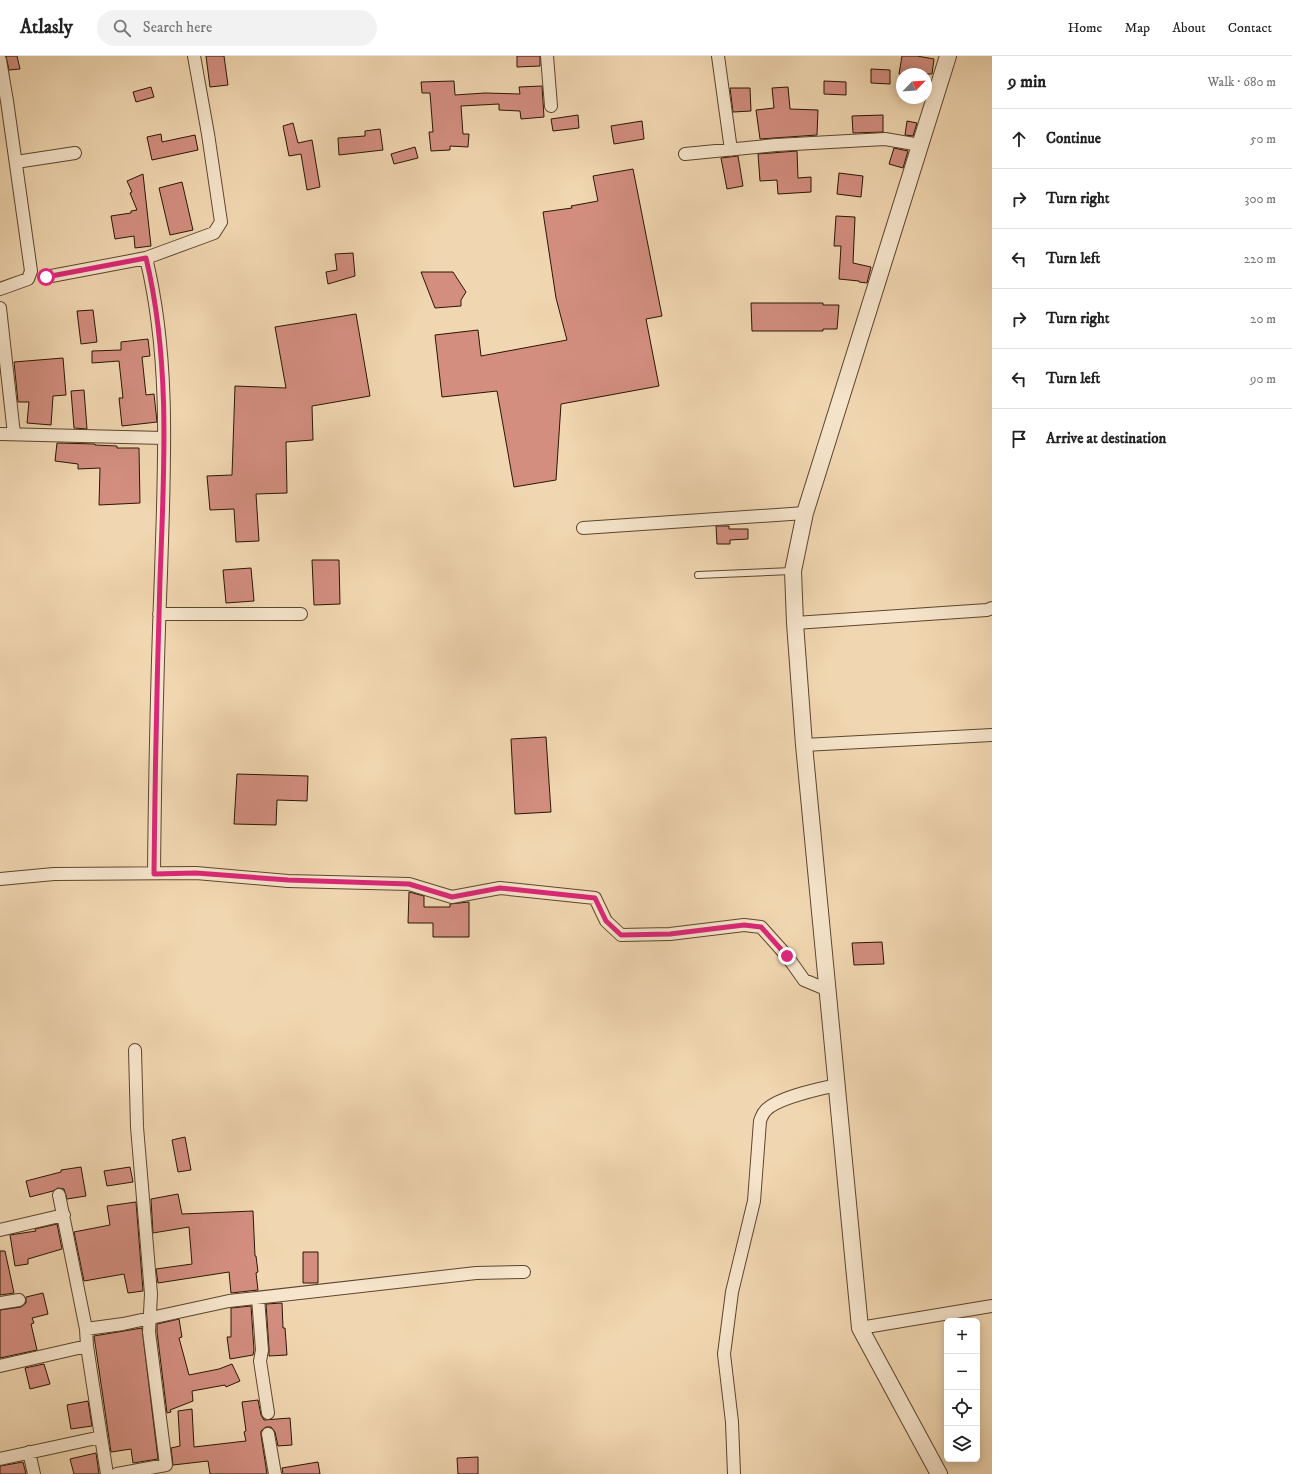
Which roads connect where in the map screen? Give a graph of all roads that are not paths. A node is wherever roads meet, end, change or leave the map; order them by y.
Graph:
1 (194, 56) edge
2 (547, 56) edge
3 (718, 56) edge
4 (948, 56) edge
5 (0, 60) edge
6 (551, 106) dead end
7 (920, 145) junction
8 (731, 150) junction
9 (75, 153) dead end
10 (685, 154) dead end
11 (16, 162) junction
12 (146, 258) junction
13 (46, 277) dead end
14 (0, 289) edge
15 (0, 308) edge
16 (0, 434) edge
17 (14, 434) junction
18 (164, 438) junction
19 (805, 513) junction
20 (583, 528) dead end
21 (793, 571) junction
22 (698, 575) dead end
23 (992, 608) edge
24 (159, 614) junction
25 (301, 614) dead end
26 (795, 623) junction
27 (992, 735) edge
28 (804, 745) junction
29 (154, 874) junction
30 (0, 879) edge
31 (828, 990) junction
32 (135, 1050) dead end
33 (837, 1084) junction
34 (59, 1195) dead end
35 (64, 1215) junction
36 (0, 1230) edge
37 (524, 1272) dead end
38 (258, 1298) junction
39 (19, 1300) dead end
40 (0, 1303) edge
41 (992, 1306) edge
42 (150, 1318) junction
43 (860, 1328) junction
44 (86, 1329) junction
45 (87, 1346) junction
46 (0, 1366) edge
47 (268, 1413) dead end
48 (268, 1434) dead end
49 (101, 1437) junction
50 (29, 1452) junction
51 (0, 1459) edge
52 (34, 1474) edge
53 (107, 1474) edge
54 (117, 1474) edge
55 (275, 1474) edge
56 (734, 1474) edge
57 (939, 1474) edge

1 - 12 street
2 - 6 street
3 - 8 street
4 - 7 street
5 - 11 street
7 - 8 street
7 - 19 street
8 - 10 street
9 - 11 street
11 - 14 street
12 - 13 street
12 - 18 street
15 - 17 street
16 - 17 street
17 - 18 street
18 - 24 street
19 - 20 street
19 - 21 street
21 - 22 lane
21 - 26 street
23 - 26 street
24 - 25 street
24 - 29 street
26 - 28 street
27 - 28 street
28 - 31 street
29 - 30 street
29 - 31 street
31 - 33 street
32 - 42 street
33 - 43 street
33 - 56 street
34 - 35 street
35 - 36 street
35 - 44 street
37 - 38 street
38 - 42 street
38 - 47 street
39 - 40 street
41 - 43 street
42 - 44 street
42 - 54 street
43 - 57 street
44 - 45 street
45 - 46 street
45 - 49 street
48 - 55 street
49 - 50 street
49 - 53 street
50 - 51 street
50 - 52 street

